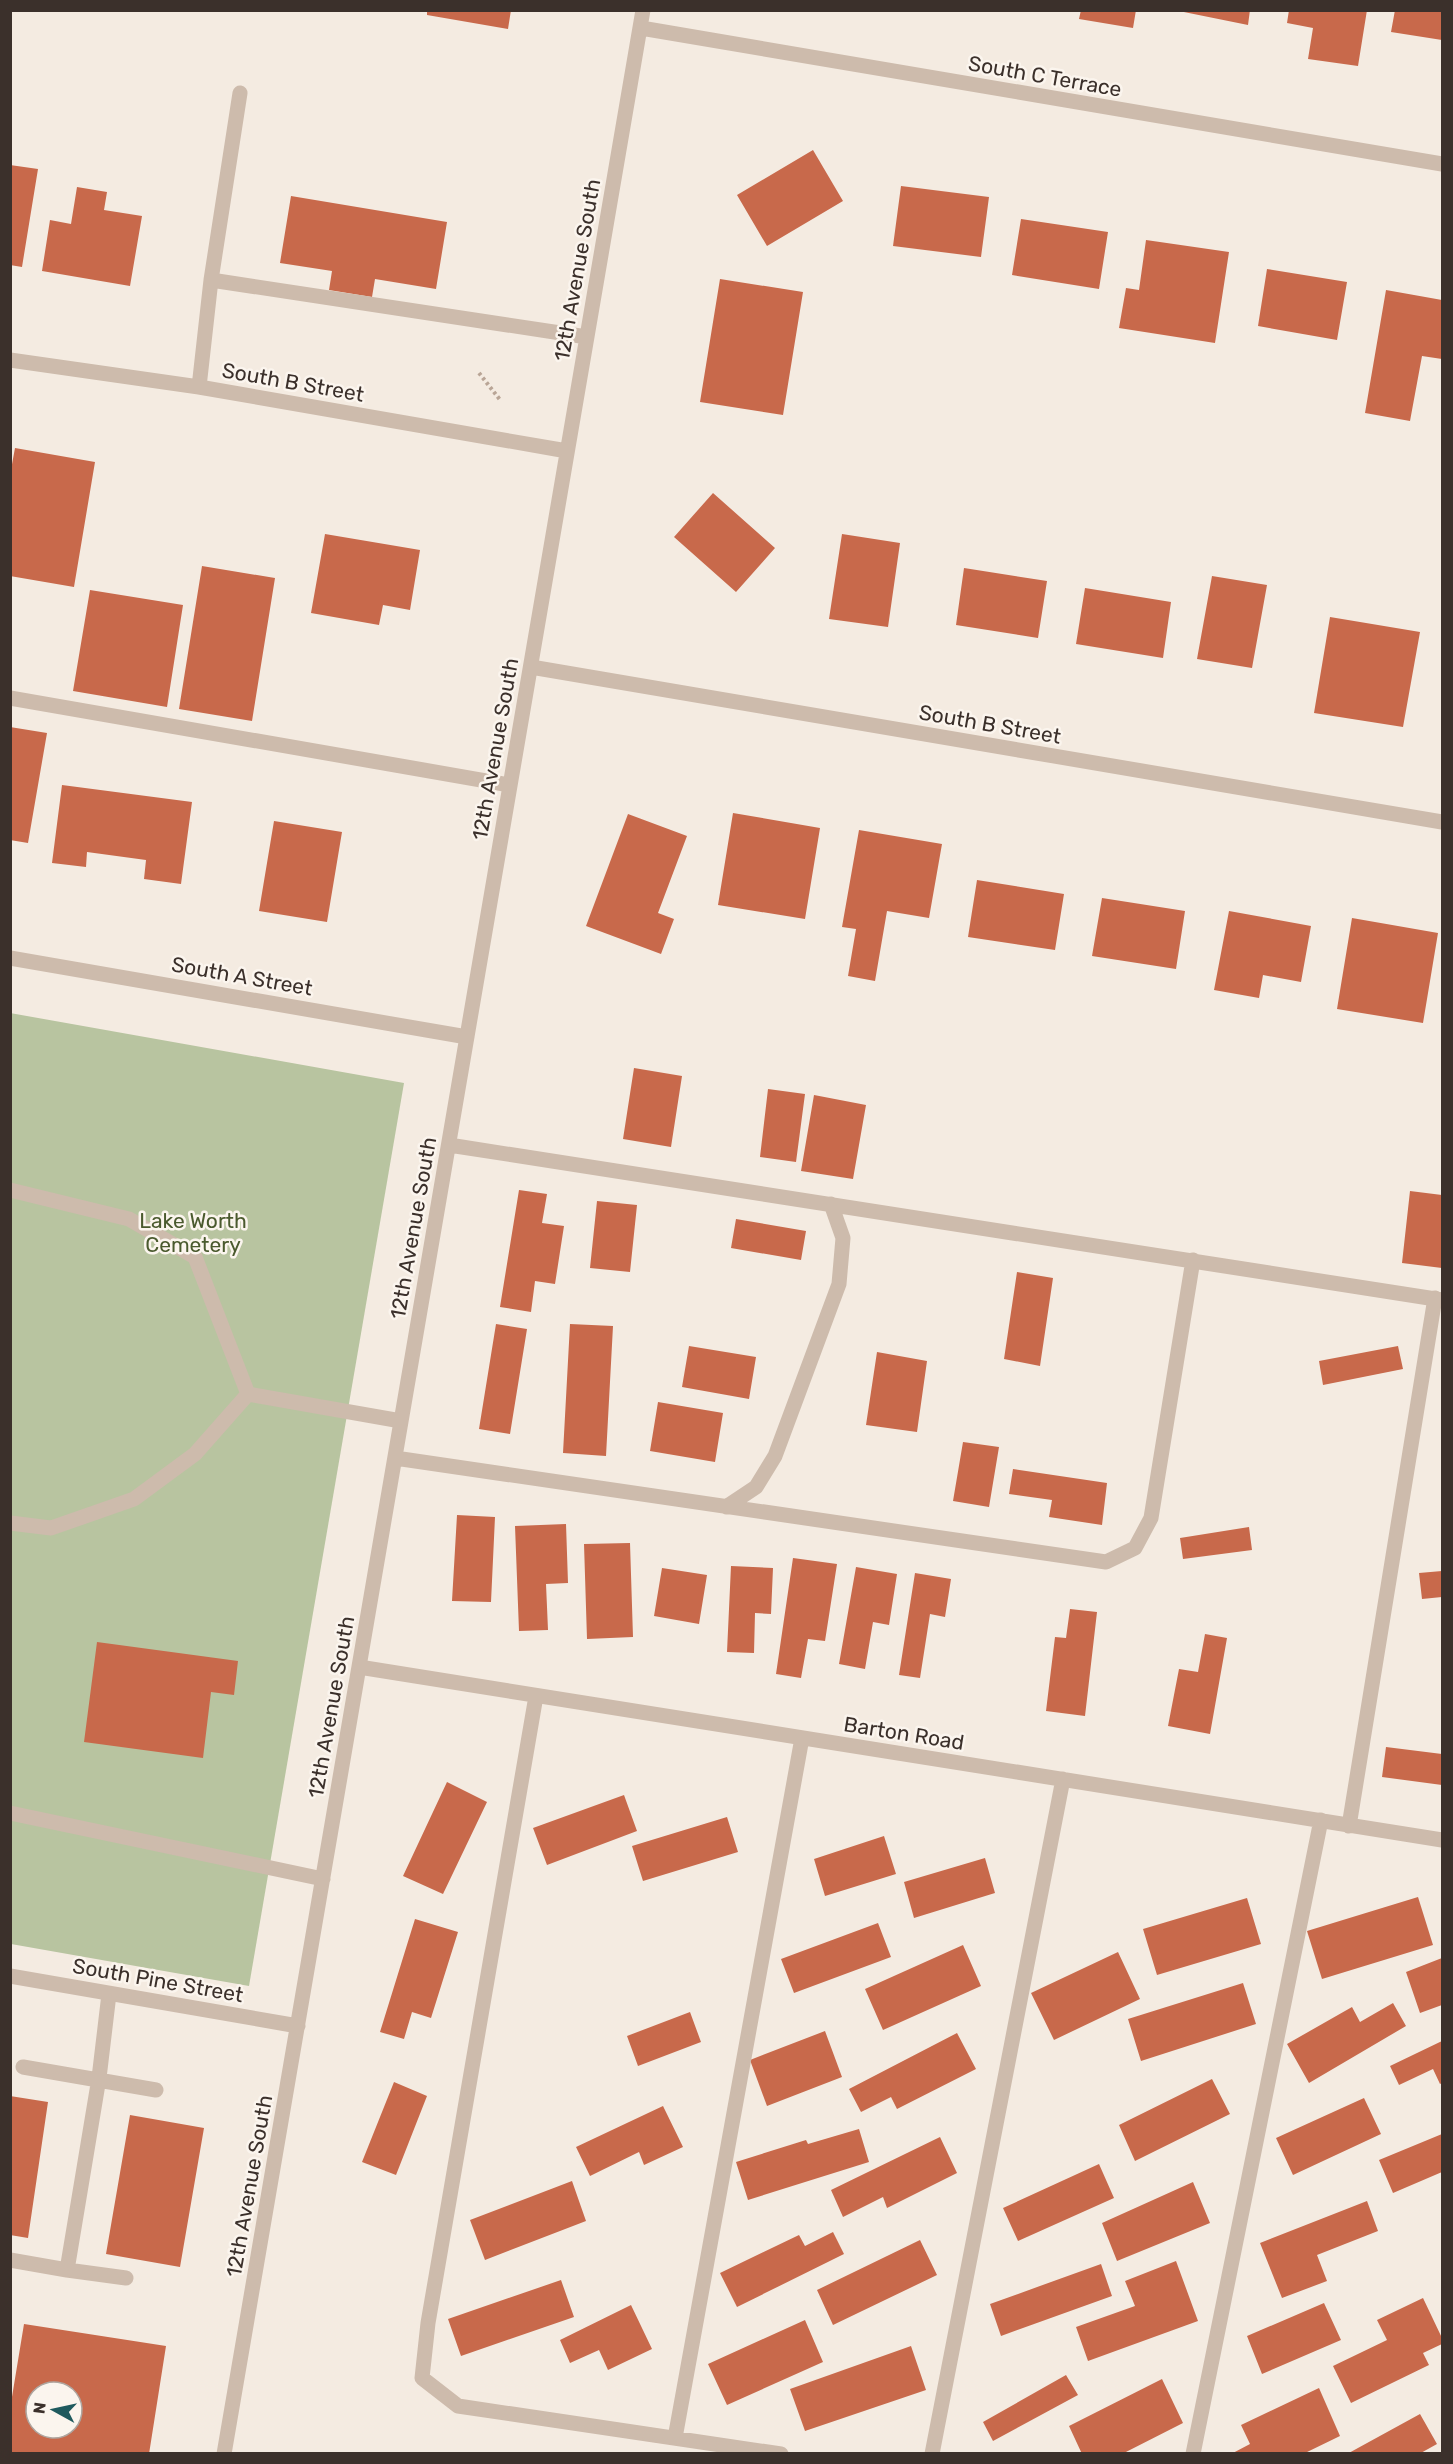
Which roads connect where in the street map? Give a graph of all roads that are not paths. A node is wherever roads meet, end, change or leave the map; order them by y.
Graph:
1 (644, 10) edge
2 (640, 28) junction
3 (240, 93) dead end
4 (1443, 164) edge
5 (212, 280) junction
6 (587, 337) junction
7 (10, 360) edge
8 (199, 387) junction
9 (567, 451) junction
10 (531, 667) junction
11 (10, 698) edge
12 (510, 786) junction
13 (1443, 822) edge
14 (10, 958) edge
15 (467, 1037) junction
16 (449, 1144) junction
17 (10, 1190) edge
18 (831, 1204) junction
19 (1193, 1260) junction
20 (1439, 1299) edge
21 (248, 1394) junction
22 (401, 1421) junction
23 (395, 1458) junction
24 (726, 1507) junction
25 (10, 1523) edge
26 (359, 1667) junction
27 (537, 1696) junction
28 (802, 1738) junction
29 (1063, 1779) junction
30 (10, 1813) edge
31 (1321, 1820) junction
32 (1349, 1826) junction
33 (1443, 1840) edge
34 (323, 1879) junction
35 (10, 1977) edge
36 (109, 1994) junction
37 (297, 2026) junction
38 (23, 2067) dead end
39 (99, 2078) junction
40 (156, 2091) dead end
41 (10, 2260) edge
42 (67, 2270) junction
43 (126, 2278) dead end
44 (675, 2438) junction
45 (224, 2454) edge
46 (781, 2454) edge
47 (932, 2454) edge
48 (1193, 2454) edge

1 - 2 street, 12th Avenue South
2 - 4 street, South C Terrace
2 - 6 street, 12th Avenue South
3 - 5 street
5 - 6 street
5 - 8 street
6 - 9 street, 12th Avenue South
7 - 8 street, South B Street
8 - 9 street, South B Street
9 - 10 street, 12th Avenue South
10 - 12 street, 12th Avenue South
10 - 13 street, South B Street
11 - 12 street
12 - 15 street, 12th Avenue South
14 - 15 street, South A Street
15 - 16 street, 12th Avenue South
16 - 18 street
16 - 22 street, 12th Avenue South
17 - 21 street
18 - 19 street
18 - 24 street
19 - 20 street
19 - 24 street
20 - 32 street
21 - 22 street
21 - 25 street
22 - 23 street, 12th Avenue South
23 - 24 street
23 - 26 street, 12th Avenue South
26 - 27 street, Barton Road
26 - 34 street, 12th Avenue South
27 - 28 street, Barton Road
27 - 44 street
28 - 29 street, Barton Road
28 - 44 street
29 - 31 street, Barton Road
29 - 47 street
30 - 34 street
31 - 32 street, Barton Road
31 - 48 street
32 - 33 street, Barton Road
34 - 37 street, 12th Avenue South
35 - 36 street, South Pine Street
36 - 37 street, South Pine Street
36 - 39 street
37 - 45 street, 12th Avenue South
38 - 39 street
39 - 40 street
39 - 42 street
41 - 42 street
42 - 43 street
44 - 46 street

